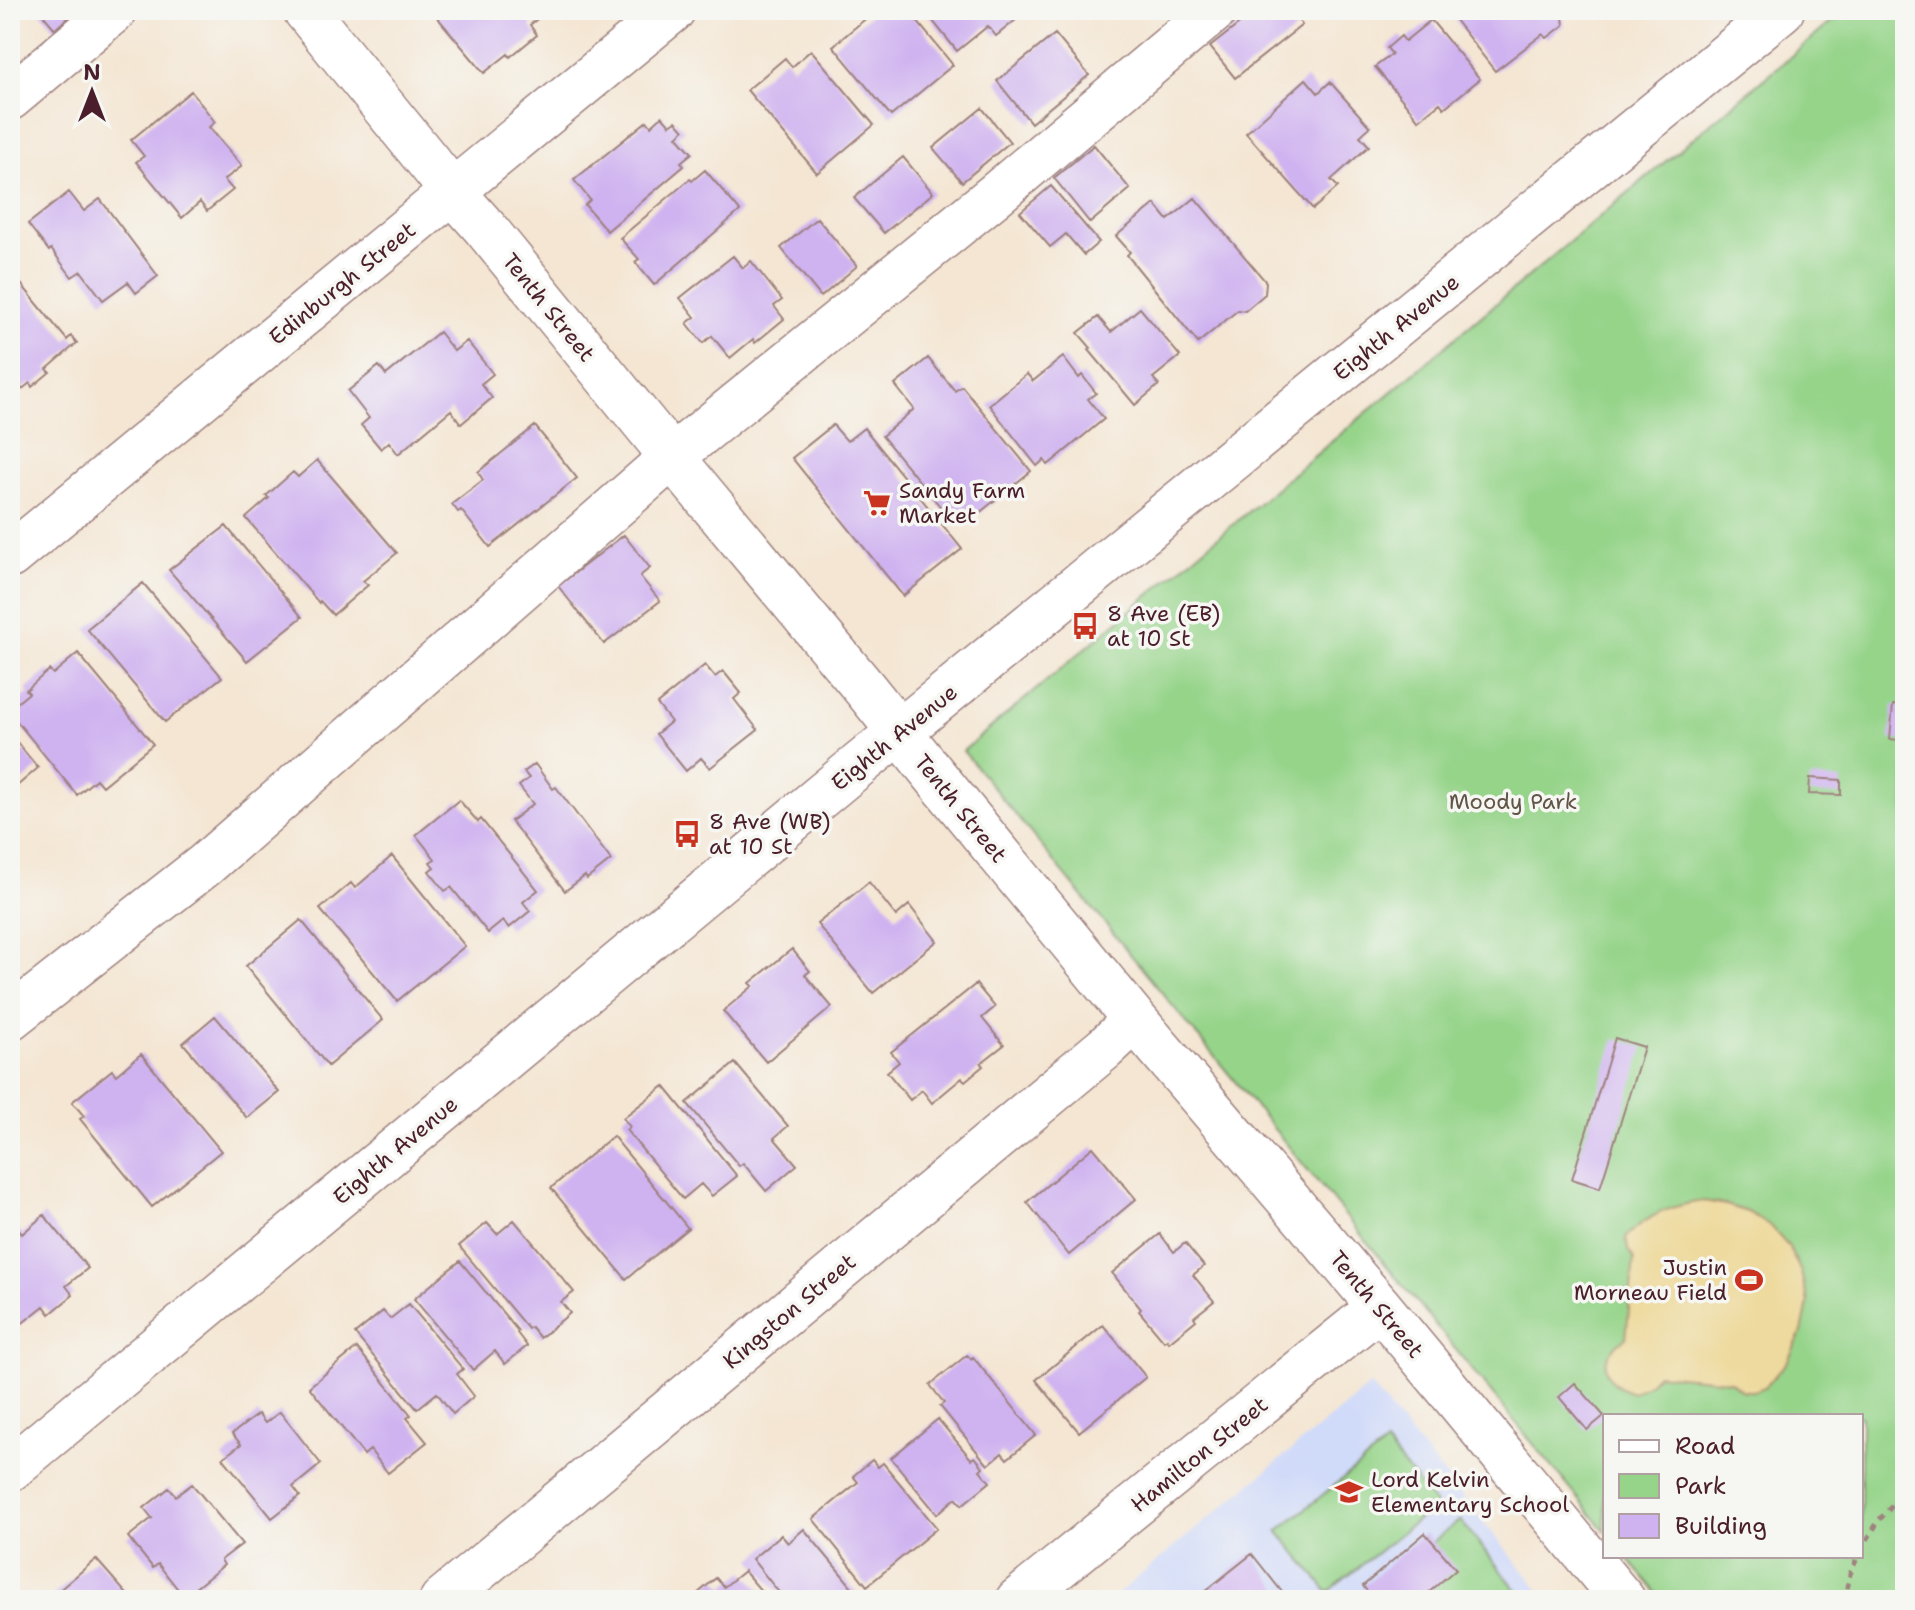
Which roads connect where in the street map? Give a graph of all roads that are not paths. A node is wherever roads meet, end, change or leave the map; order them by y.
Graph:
1 (115, 10) edge
2 (305, 10) edge
3 (673, 10) edge
4 (1215, 10) edge
5 (1782, 10) edge
6 (10, 98) edge
7 (453, 192) junction
8 (672, 457) junction
9 (10, 556) edge
10 (899, 732) junction
11 (10, 1018) edge
12 (1135, 1020) junction
13 (1380, 1307) junction
14 (11, 1466) edge
15 (442, 1600) edge
16 (1018, 1600) edge
17 (1623, 1600) edge

1 - 6 street
2 - 7 street, Tenth Street
3 - 7 street, Edinburgh Street
4 - 8 street
5 - 10 street, Eighth Avenue
7 - 8 street, Tenth Street
7 - 9 street, Edinburgh Street
8 - 10 street, Tenth Street
8 - 11 street
10 - 12 street, Tenth Street
10 - 14 street, Eighth Avenue
12 - 13 street, Tenth Street
12 - 15 street, Kingston Street
13 - 16 street, Hamilton Street
13 - 17 street, Tenth Street

